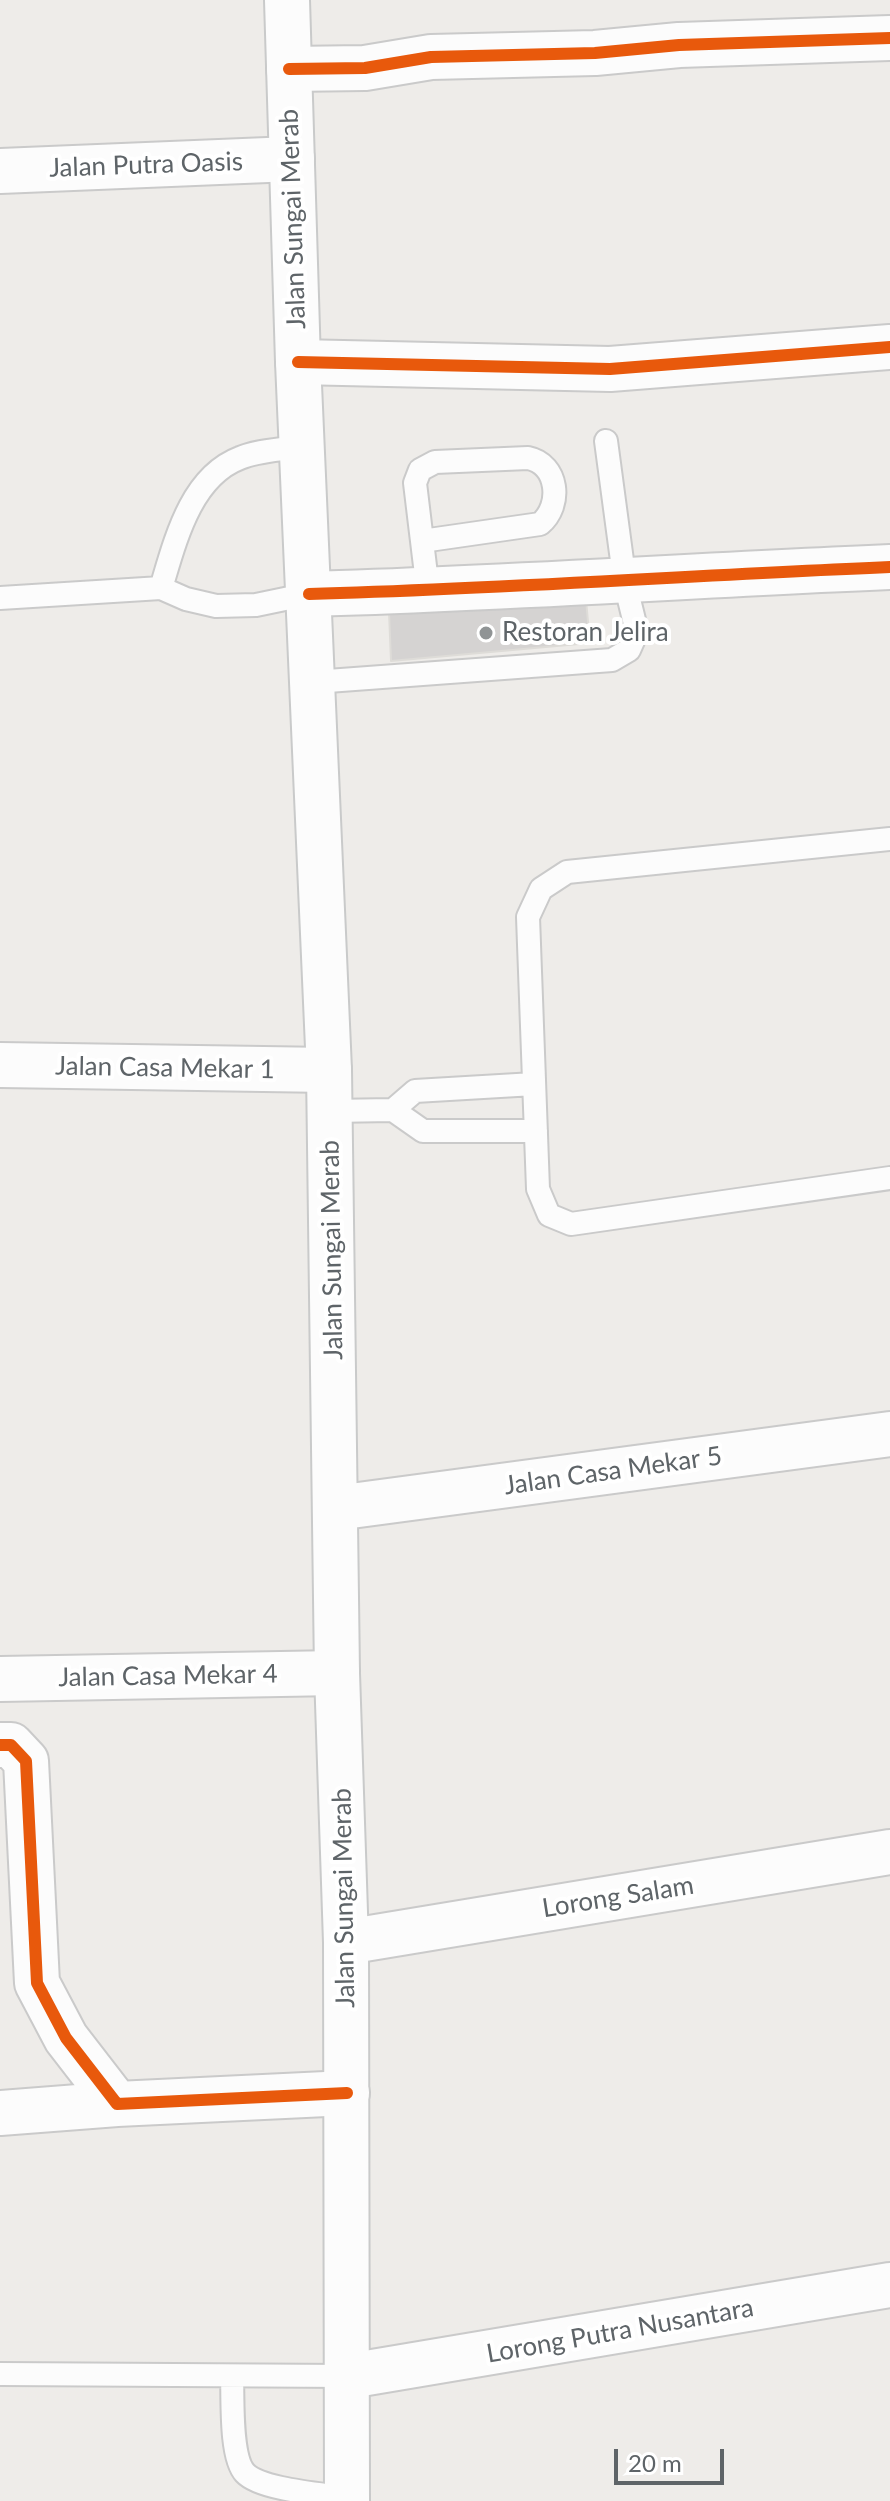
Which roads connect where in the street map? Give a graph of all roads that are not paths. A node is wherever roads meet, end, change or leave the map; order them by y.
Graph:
1 (287, 0) edge
2 (890, 38) edge
3 (289, 69) junction
4 (292, 159) junction
5 (0, 171) edge
6 (890, 347) edge
7 (298, 362) junction
8 (606, 441) dead end
9 (302, 446) junction
10 (422, 541) junction
11 (890, 567) edge
12 (625, 583) junction
13 (161, 588) junction
14 (428, 591) junction
15 (309, 594) junction
16 (0, 598) edge
17 (314, 682) junction
18 (890, 839) edge
19 (0, 1065) edge
20 (534, 1084) junction
21 (330, 1091) junction
22 (393, 1110) junction
23 (536, 1131) junction
24 (890, 1178) edge
25 (890, 1434) edge
26 (336, 1508) junction
27 (337, 1673) junction
28 (0, 1679) edge
29 (0, 1745) edge
30 (890, 1852) edge
31 (346, 1942) junction
32 (347, 2093) junction
33 (117, 2104) junction
34 (0, 2113) edge
35 (890, 2285) edge
36 (0, 2374) edge
37 (232, 2376) junction
38 (349, 2376) junction
39 (347, 2500) edge

1 - 3 street, Jalan Sungai Merab
2 - 3 street
3 - 4 street, Jalan Sungai Merab
4 - 5 street, Jalan Putra Oasis
4 - 7 street, Jalan Sungai Merab
6 - 7 street
7 - 9 street, Jalan Sungai Merab
8 - 12 lane
9 - 13 lane
9 - 15 street, Jalan Sungai Merab
10 - 10 lane
10 - 14 lane
11 - 12 street
12 - 14 street
12 - 17 lane
13 - 15 lane
13 - 16 lane
14 - 15 street
15 - 17 street, Jalan Sungai Merab
17 - 21 street, Jalan Sungai Merab
18 - 20 lane
19 - 21 street, Jalan Casa Mekar 1
20 - 22 lane
20 - 23 lane
21 - 22 lane
21 - 26 street, Jalan Sungai Merab
22 - 23 lane
23 - 24 lane
25 - 26 street, Jalan Casa Mekar 5
26 - 27 street, Jalan Sungai Merab
27 - 28 street, Jalan Casa Mekar 4
27 - 31 street, Jalan Sungai Merab
29 - 33 street
30 - 31 street, Lorong Salam
31 - 32 street, Jalan Sungai Merab
32 - 33 street
32 - 38 street, Jalan Sungai Merab
33 - 34 street
35 - 38 street, Lorong Putra Nusantara
36 - 37 lane
37 - 38 lane
37 - 39 lane
38 - 39 street, Jalan Sungai Merab

